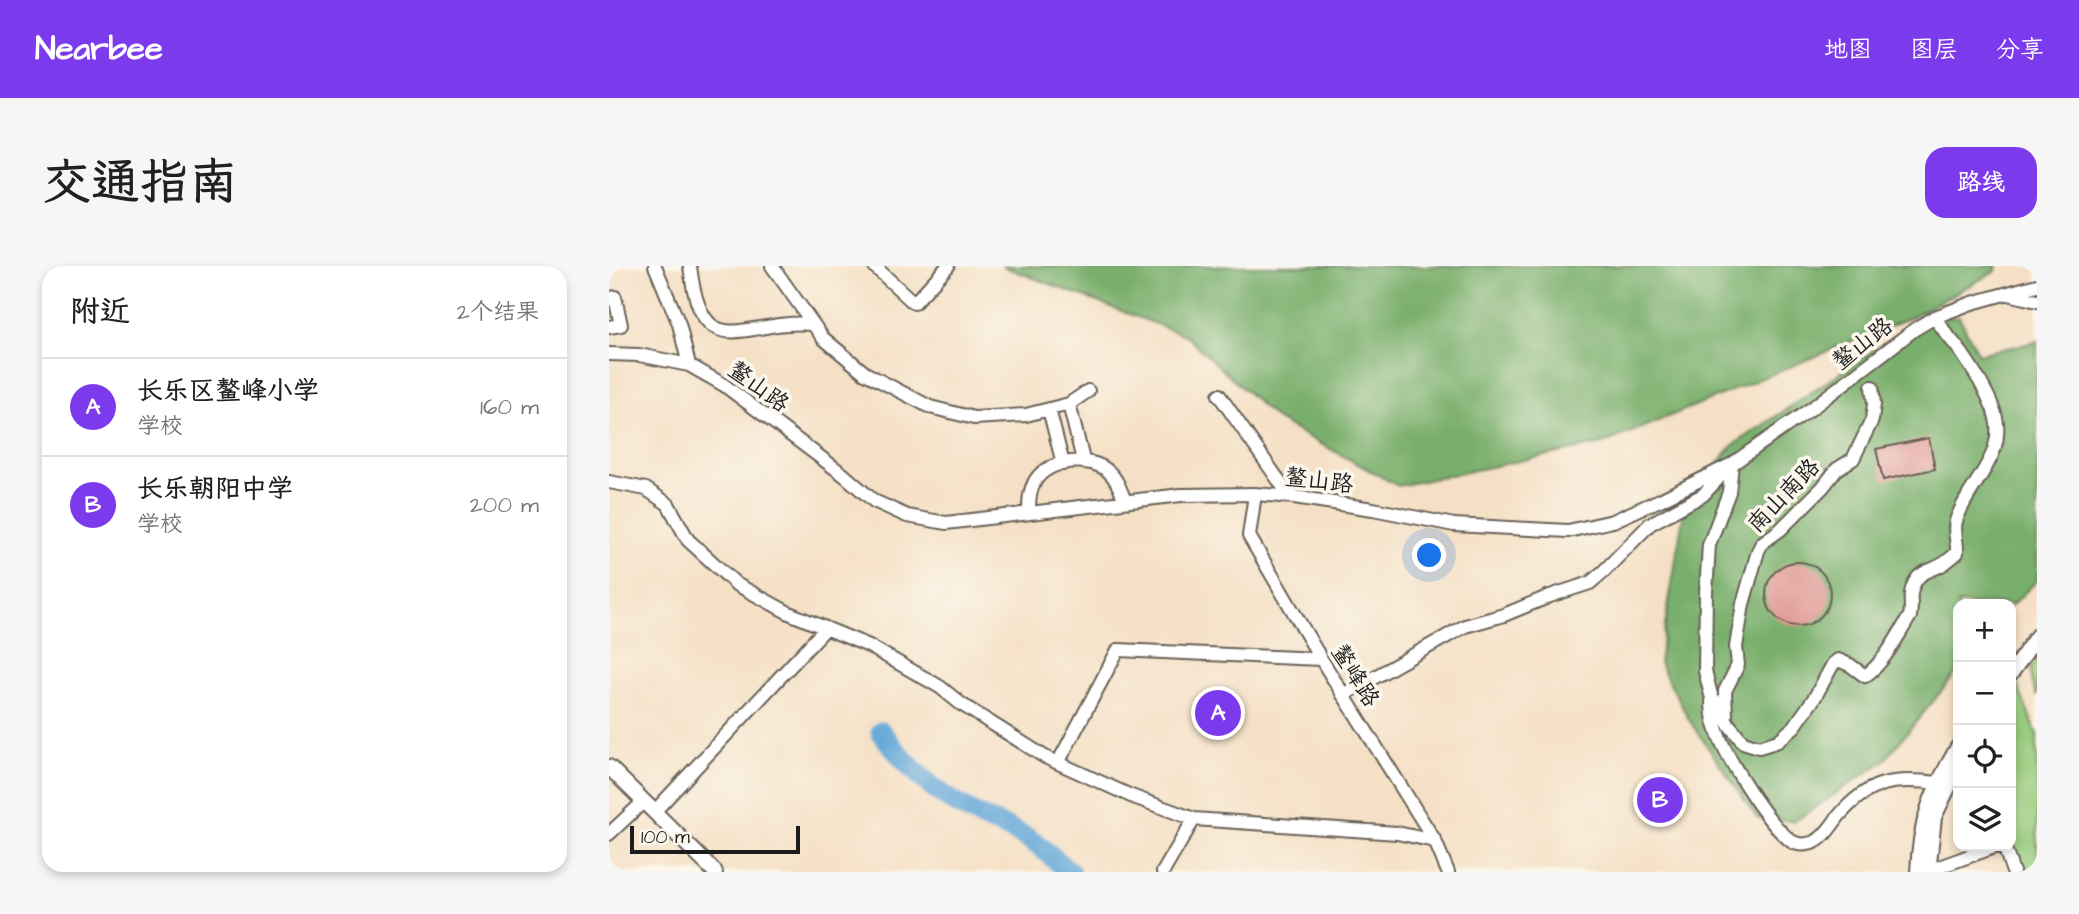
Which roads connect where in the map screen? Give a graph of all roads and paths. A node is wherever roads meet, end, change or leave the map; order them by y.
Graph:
1 (655, 266) edge
2 (690, 266) edge
3 (772, 266) edge
4 (874, 266) edge
5 (948, 266) edge
6 (2037, 285) edge
7 (2008, 294) junction
8 (609, 299) edge
9 (2037, 301) edge
10 (1935, 317) junction
11 (812, 324) junction
12 (609, 327) edge
13 (609, 354) edge
14 (689, 365) junction
15 (1872, 387) dead end
16 (1088, 391) dead end
17 (1219, 396) dead end
18 (1069, 404) junction
19 (1049, 410) junction
20 (1083, 460) junction
21 (1063, 464) junction
22 (1731, 464) junction
23 (609, 482) edge
24 (1255, 494) junction
25 (1294, 497) junction
26 (1125, 501) junction
27 (1029, 513) junction
28 (2037, 623) edge
29 (826, 628) junction
30 (2037, 636) edge
31 (2016, 650) edge
32 (1321, 659) junction
33 (2016, 666) edge
34 (1343, 695) junction
35 (1711, 695) junction
36 (1727, 722) junction
37 (1953, 756) edge
38 (1058, 763) junction
39 (609, 767) edge
40 (1953, 777) edge
41 (1938, 783) junction
42 (649, 806) junction
43 (1194, 819) junction
44 (609, 834) edge
45 (1435, 841) junction
46 (1983, 851) edge
47 (2006, 851) edge
48 (715, 872) edge
49 (1163, 872) edge
50 (1448, 872) edge
51 (1924, 872) edge
52 (2013, 872) edge

1 - 14 street
2 - 11 street
3 - 11 street
4 - 5 street
6 - 7 street, 鳌山路
7 - 9 street, 鳌山路
7 - 10 street, 鳌山路
8 - 12 street
10 - 22 street, 鳌山路
10 - 36 street, 南山南路
11 - 19 street
13 - 14 street, 鳌山路
14 - 27 street, 鳌山路
15 - 36 street, 南山南路
16 - 18 street
17 - 25 street
18 - 19 street
18 - 20 street
19 - 21 street
20 - 21 street
20 - 26 street
21 - 27 street
22 - 25 street, 鳌山路
22 - 34 street
22 - 35 street, 南山南路
23 - 29 street
24 - 25 street, 鳌山路
24 - 26 street, 鳌山路
24 - 32 street, 鳌峰路
26 - 27 street, 鳌山路
28 - 31 main road
29 - 38 street
29 - 42 street
30 - 33 main road
32 - 34 street, 鳌峰路
32 - 38 street
34 - 45 street, 鳌峰路
35 - 36 street, 南山南路
35 - 41 street
37 - 41 main road
38 - 43 street
39 - 42 main road
40 - 51 main road
41 - 51 main road
42 - 44 street
42 - 48 main road
43 - 45 street
43 - 49 street
45 - 50 street, 鳌峰路
46 - 51 street
47 - 52 street

